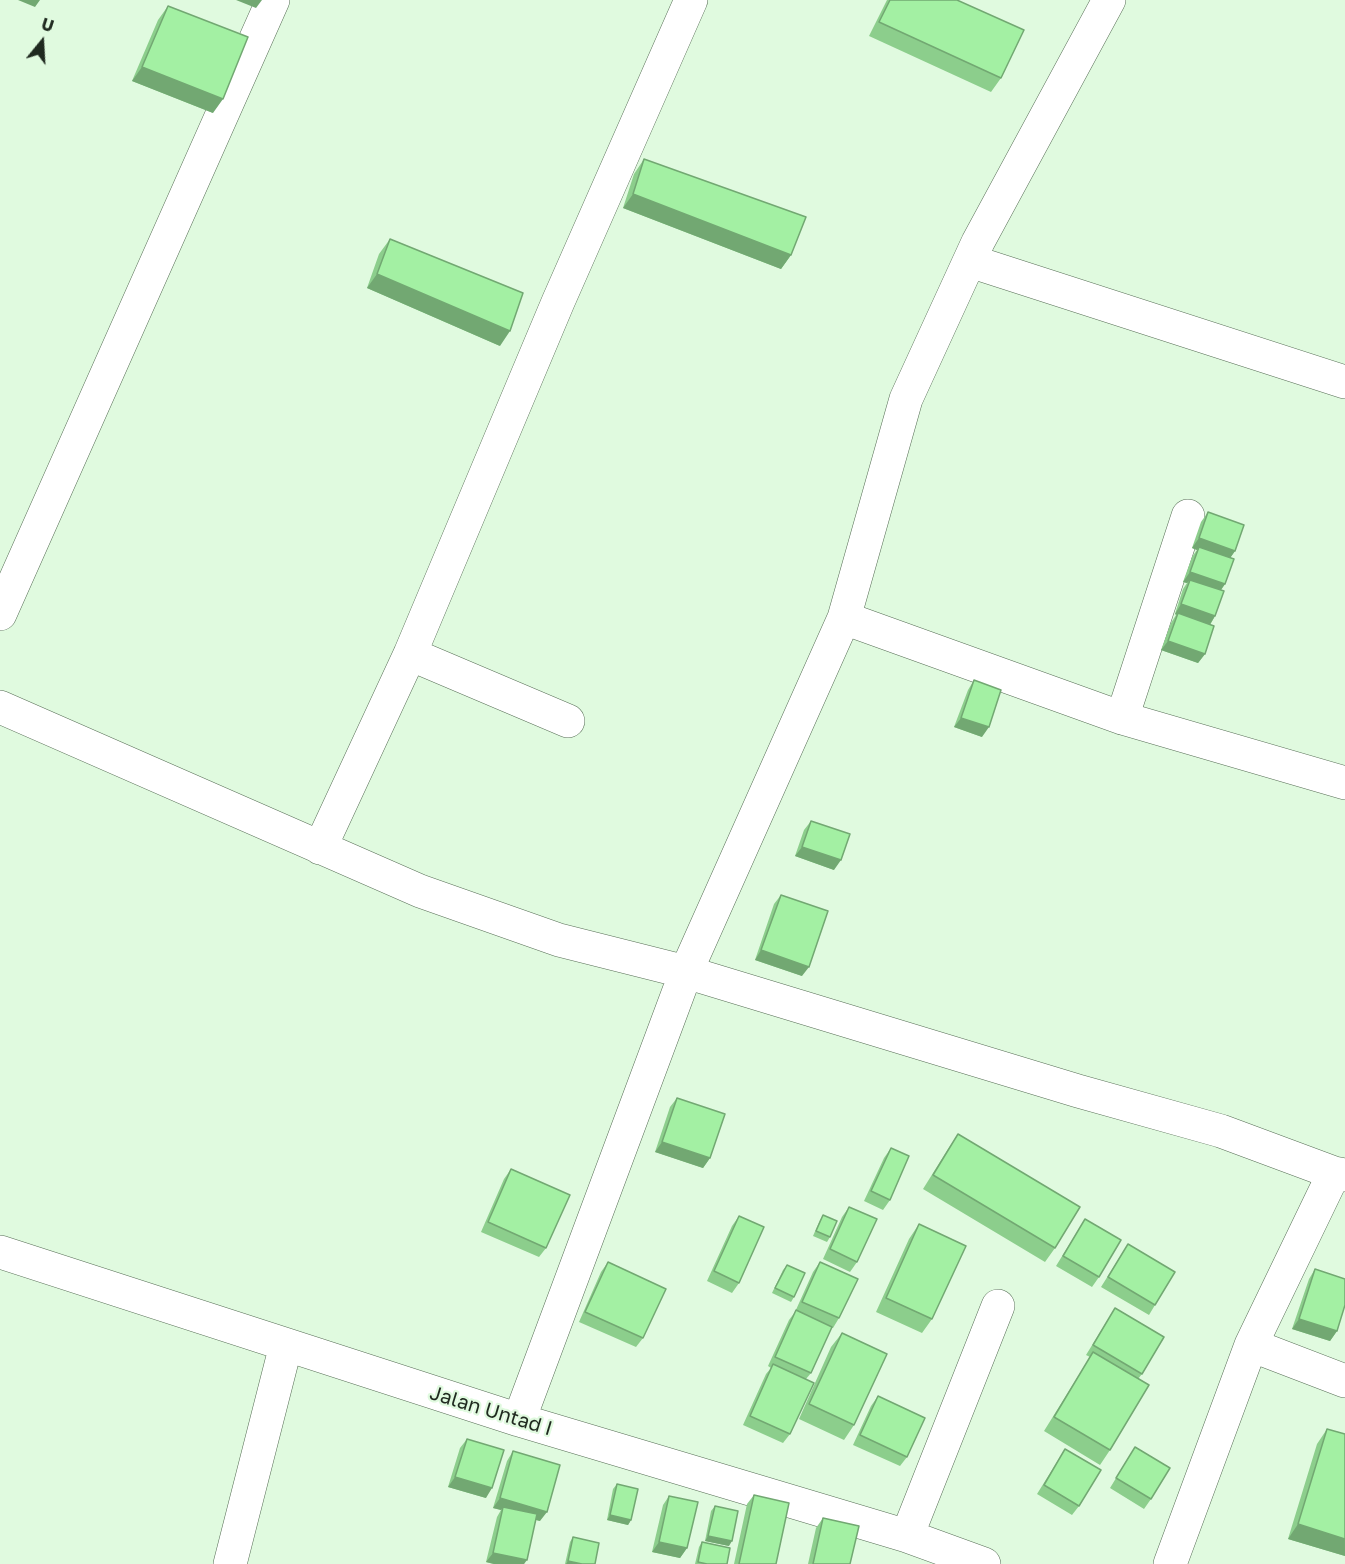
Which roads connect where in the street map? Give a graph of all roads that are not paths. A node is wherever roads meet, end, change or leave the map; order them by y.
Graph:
1 (273, 0) edge
2 (691, 0) edge
3 (1109, 0) edge
4 (970, 261) junction
5 (1345, 382) edge
6 (1188, 516) dead end
7 (0, 614) edge
8 (844, 618) junction
9 (410, 654) junction
10 (0, 707) edge
11 (1122, 718) junction
12 (568, 721) dead end
13 (1345, 783) edge
14 (320, 848) junction
15 (686, 972) junction
16 (1340, 1174) edge
17 (0, 1252) edge
18 (998, 1306) dead end
19 (1251, 1345) junction
20 (286, 1346) junction
21 (1345, 1381) edge
22 (519, 1420) junction
23 (907, 1536) junction
24 (230, 1564) edge
25 (984, 1564) edge
26 (1170, 1564) edge

1 - 7 street
2 - 9 street
3 - 4 street
4 - 5 street
4 - 8 street
6 - 11 street
8 - 11 street
8 - 15 street
9 - 12 street
9 - 14 street
10 - 14 street
11 - 13 street
14 - 15 street
15 - 16 street
15 - 22 street
16 - 19 street
17 - 20 street, Jalan Untad I
18 - 23 street
19 - 21 street
19 - 26 street
20 - 22 street, Jalan Untad I
20 - 24 street
22 - 23 street, Jalan Untad I
23 - 25 street, Jalan Untad I

